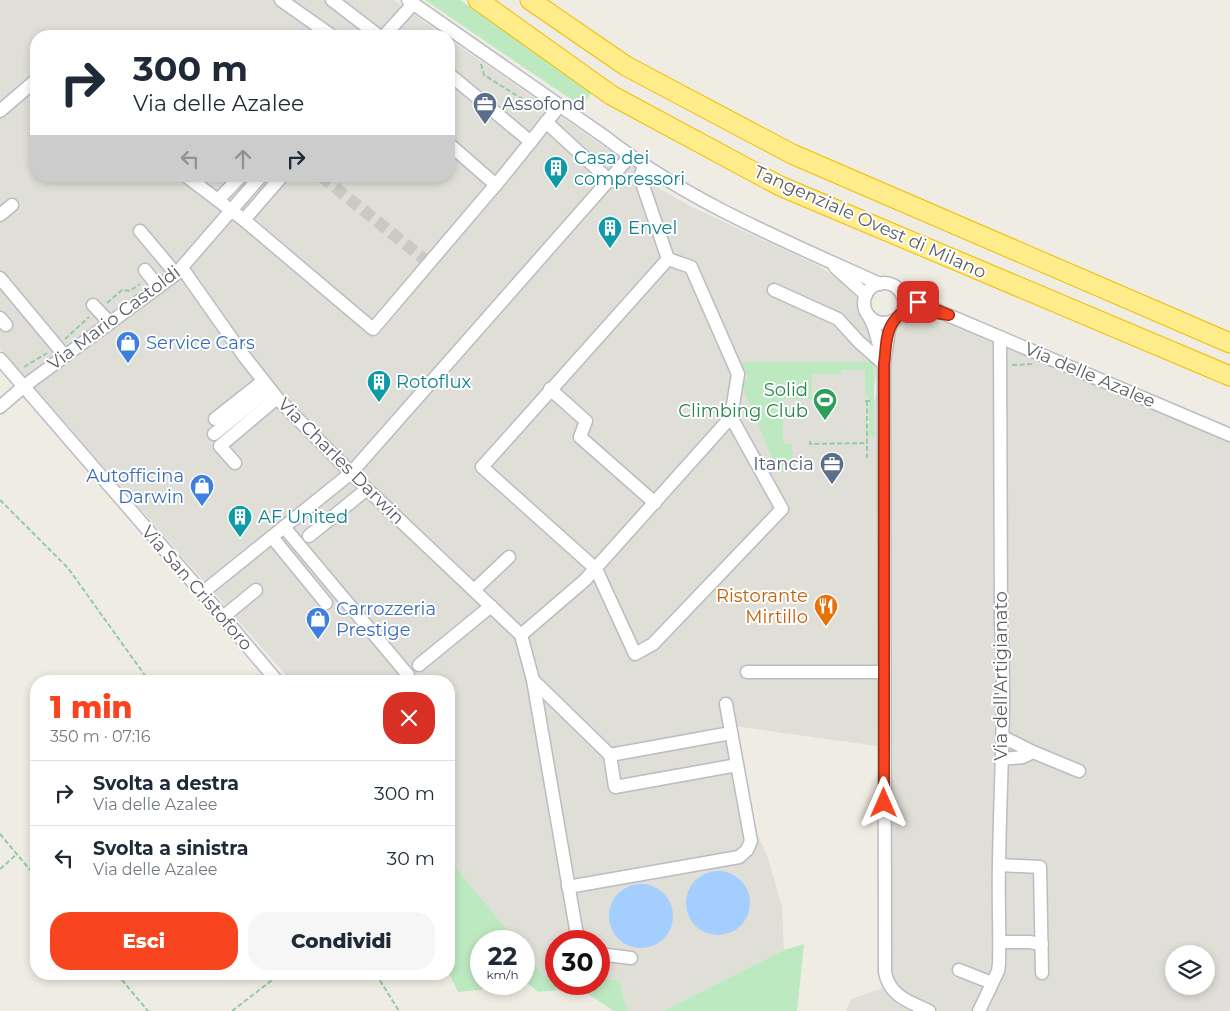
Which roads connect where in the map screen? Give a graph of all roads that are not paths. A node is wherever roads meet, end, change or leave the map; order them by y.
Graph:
1 (281, 0) edge
2 (332, 0) edge
3 (478, 0) edge
4 (530, 0) edge
5 (411, 2) edge
6 (324, 30) edge
7 (371, 30) edge
8 (389, 30) edge
9 (452, 30) edge
10 (455, 32) edge
11 (455, 79) edge
12 (30, 85) edge
13 (560, 105) junction
14 (0, 111) edge
15 (546, 122) junction
16 (531, 142) junction
17 (455, 149) edge
18 (630, 156) junction
19 (644, 166) junction
20 (609, 180) junction
21 (194, 182) edge
22 (235, 182) edge
23 (256, 182) edge
24 (277, 182) edge
25 (496, 185) junction
26 (218, 200) junction
27 (12, 205) dead end
28 (232, 210) junction
29 (0, 215) edge
30 (244, 220) junction
31 (140, 231) dead end
32 (668, 259) junction
33 (826, 259) junction
34 (145, 270) dead end
35 (179, 271) junction
36 (880, 284) junction
37 (2, 285) edge
38 (158, 287) junction
39 (774, 290) dead end
40 (866, 295) junction
41 (903, 302) junction
42 (93, 305) dead end
43 (869, 316) junction
44 (110, 323) junction
45 (897, 323) junction
46 (1000, 337) junction
47 (1230, 343) edge
48 (65, 356) junction
49 (0, 360) edge
50 (884, 364) junction
51 (1230, 376) edge
52 (23, 387) junction
53 (270, 389) junction
54 (550, 389) junction
55 (0, 408) edge
56 (731, 417) junction
57 (216, 424) dead end
58 (1230, 435) edge
59 (236, 463) dead end
60 (351, 473) junction
61 (367, 488) junction
62 (655, 502) junction
63 (284, 527) junction
64 (309, 536) dead end
65 (272, 537) junction
66 (509, 557) dead end
67 (596, 568) junction
68 (256, 590) dead end
69 (474, 590) junction
70 (202, 593) junction
71 (326, 603) dead end
72 (491, 606) junction
73 (223, 616) junction
74 (521, 635) junction
75 (419, 665) dead end
76 (747, 672) dead end
77 (884, 672) junction
78 (272, 675) edge
79 (408, 675) dead end
80 (533, 680) junction
81 (726, 704) dead end
82 (731, 733) junction
83 (1003, 737) junction
84 (1033, 752) junction
85 (610, 755) junction
86 (1002, 759) junction
87 (737, 765) junction
88 (1080, 771) dead end
89 (998, 866) junction
90 (568, 887) junction
91 (576, 930) edge
92 (1000, 942) junction
93 (1042, 944) junction
94 (610, 955) edge
95 (630, 958) dead end
96 (959, 970) dead end
97 (1042, 973) dead end
98 (992, 984) junction
99 (929, 1011) edge
100 (979, 1011) edge

1 - 6 street
2 - 7 street
3 - 51 highway, Tangenziale Ovest di Milano
4 - 47 highway, Tangenziale Ovest di Milano
5 - 8 street
5 - 9 street
10 - 13 street
11 - 16 street
12 - 14 street
13 - 15 street
13 - 18 street
15 - 16 street
15 - 20 street
16 - 25 street
17 - 25 street
18 - 19 street
18 - 20 street
19 - 32 street
19 - 33 street
20 - 60 street
21 - 26 street
22 - 26 street
23 - 28 street, Via Mario Castoldi
24 - 30 street
25 - 30 street
26 - 28 street
27 - 29 street
28 - 30 street
28 - 35 street, Via Mario Castoldi
31 - 35 street, Via Charles Darwin
32 - 54 street
32 - 56 street
33 - 36 street
33 - 40 street
34 - 38 street
35 - 38 street, Via Mario Castoldi
35 - 53 street, Via Charles Darwin
36 - 40 street
36 - 41 street
37 - 48 street
38 - 44 street, Via Mario Castoldi
39 - 50 street
40 - 43 street
41 - 45 street
41 - 46 street, Via delle Azalee
42 - 44 street
43 - 45 street
43 - 50 street
44 - 48 street, Via Mario Castoldi
45 - 50 street
46 - 58 street, Via delle Azalee
46 - 83 street, Via dell'Artigianato
48 - 52 street, Via Mario Castoldi
49 - 52 street, Via San Cristoforo
50 - 77 street
52 - 55 street, Via Mario Castoldi
52 - 70 street, Via San Cristoforo
53 - 57 street
53 - 59 street
53 - 60 street, Via Charles Darwin
54 - 62 street
54 - 67 street
56 - 62 street
56 - 67 street
60 - 61 street, Via Charles Darwin
60 - 63 street
61 - 64 street
61 - 69 street, Via Charles Darwin
62 - 67 street
63 - 65 street
63 - 79 street
65 - 70 street
65 - 71 street
66 - 69 street
67 - 74 street
68 - 73 street
69 - 72 street, Via Charles Darwin
70 - 73 street, Via San Cristoforo
72 - 74 street, Via Charles Darwin
72 - 75 street
73 - 78 street, Via San Cristoforo
74 - 80 street
76 - 77 street
77 - 99 street
80 - 85 street
80 - 90 street
81 - 82 street
82 - 85 street
82 - 87 street
83 - 84 street
83 - 86 street, Via dell'Artigianato
84 - 86 street
84 - 88 street
85 - 87 street
86 - 89 street, Via dell'Artigianato
87 - 90 street
89 - 92 street, Via dell'Artigianato
89 - 93 street
90 - 91 street
92 - 93 street
92 - 98 street, Via dell'Artigianato
93 - 97 street
94 - 95 street
96 - 98 street
98 - 100 street, Via dell'Artigianato

